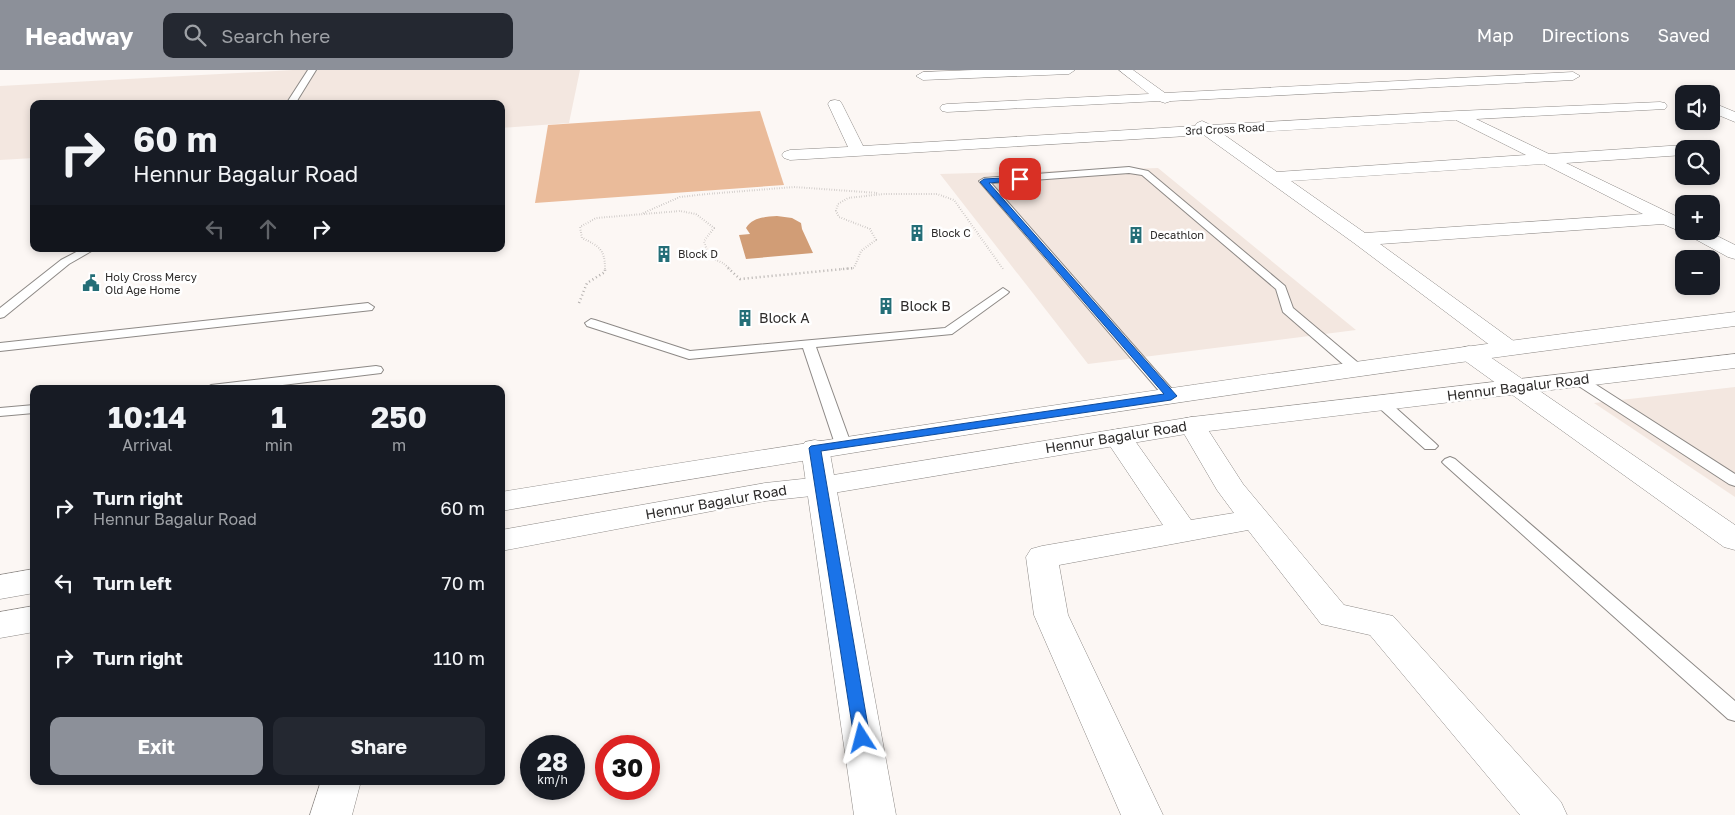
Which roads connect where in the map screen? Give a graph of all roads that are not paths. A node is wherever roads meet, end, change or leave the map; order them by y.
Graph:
1 (312, 70) edge
2 (1069, 70) edge
3 (1125, 70) edge
4 (1360, 70) edge
5 (921, 73) edge
6 (1573, 76) dead end
7 (1390, 84) junction
8 (1160, 96) junction
9 (294, 100) edge
10 (835, 104) dead end
11 (1660, 106) dead end
12 (948, 108) junction
13 (1720, 110) edge
14 (1458, 115) junction
15 (1735, 118) edge
16 (1208, 130) junction
17 (974, 144) junction
18 (858, 151) junction
19 (1675, 151) edge
20 (790, 155) dead end
21 (1549, 159) junction
22 (1272, 176) junction
23 (1666, 218) junction
24 (1675, 222) edge
25 (1361, 239) junction
26 (1710, 240) edge
27 (84, 252) edge
28 (1735, 253) edge
29 (1004, 292) road end
30 (368, 307) dead end
31 (0, 314) edge
32 (1735, 320) edge
33 (591, 323) road end
34 (808, 344) junction
35 (0, 346) edge
36 (1507, 347) junction
37 (1469, 353) junction
38 (1735, 361) edge
39 (1357, 369) junction
40 (376, 370) dead end
41 (1579, 380) junction
42 (246, 385) edge
43 (1518, 387) junction
44 (1171, 396) junction
45 (1382, 403) junction
46 (30, 408) edge
47 (0, 412) edge
48 (1192, 425) junction
49 (1118, 437) junction
50 (829, 446) junction
51 (1430, 446) dead end
52 (1450, 462) dead end
53 (1735, 481) edge
54 (821, 486) junction
55 (505, 501) edge
56 (1256, 519) junction
57 (1183, 532) junction
58 (505, 540) edge
59 (1735, 540) edge
60 (30, 582) edge
61 (0, 587) edge
62 (30, 620) edge
63 (0, 625) edge
64 (1735, 713) edge
65 (341, 785) edge
66 (331, 815) edge
67 (875, 815) edge
68 (1142, 815) edge
69 (1546, 815) edge

1 - 9 lane
2 - 5 street
3 - 8 street
4 - 7 street
5 - 12 street
6 - 7 street
7 - 8 street
7 - 14 street
8 - 12 street
8 - 16 street
10 - 18 street
11 - 14 street, 3rd Cross Road
12 - 17 street
13 - 15 street
14 - 16 street, 3rd Cross Road
14 - 21 street
16 - 17 street, 3rd Cross Road
16 - 22 street
17 - 18 street, 3rd Cross Road
18 - 20 street, 3rd Cross Road
19 - 21 street
21 - 22 street
21 - 23 street
22 - 25 street
23 - 24 street
23 - 25 street
25 - 36 street
26 - 28 street
27 - 31 lane
29 - 34 lane
30 - 35 lane
32 - 36 street
33 - 34 lane
34 - 50 lane
36 - 37 street
37 - 39 street
37 - 43 street
38 - 41 street, Hennur Bagalur Road
39 - 44 street
39 - 44 lane
40 - 42 lane
41 - 43 street, Hennur Bagalur Road
41 - 53 lane
43 - 45 street, Hennur Bagalur Road
43 - 59 street
44 - 50 street
45 - 48 street, Hennur Bagalur Road
45 - 51 lane
46 - 47 lane
48 - 49 street, Hennur Bagalur Road
48 - 56 street
49 - 54 street, Hennur Bagalur Road
49 - 57 street
50 - 54 street
50 - 55 street
52 - 64 lane
54 - 58 street, Hennur Bagalur Road
54 - 67 street
56 - 57 street
56 - 69 street
57 - 68 street
60 - 61 street
62 - 63 street
65 - 66 street

